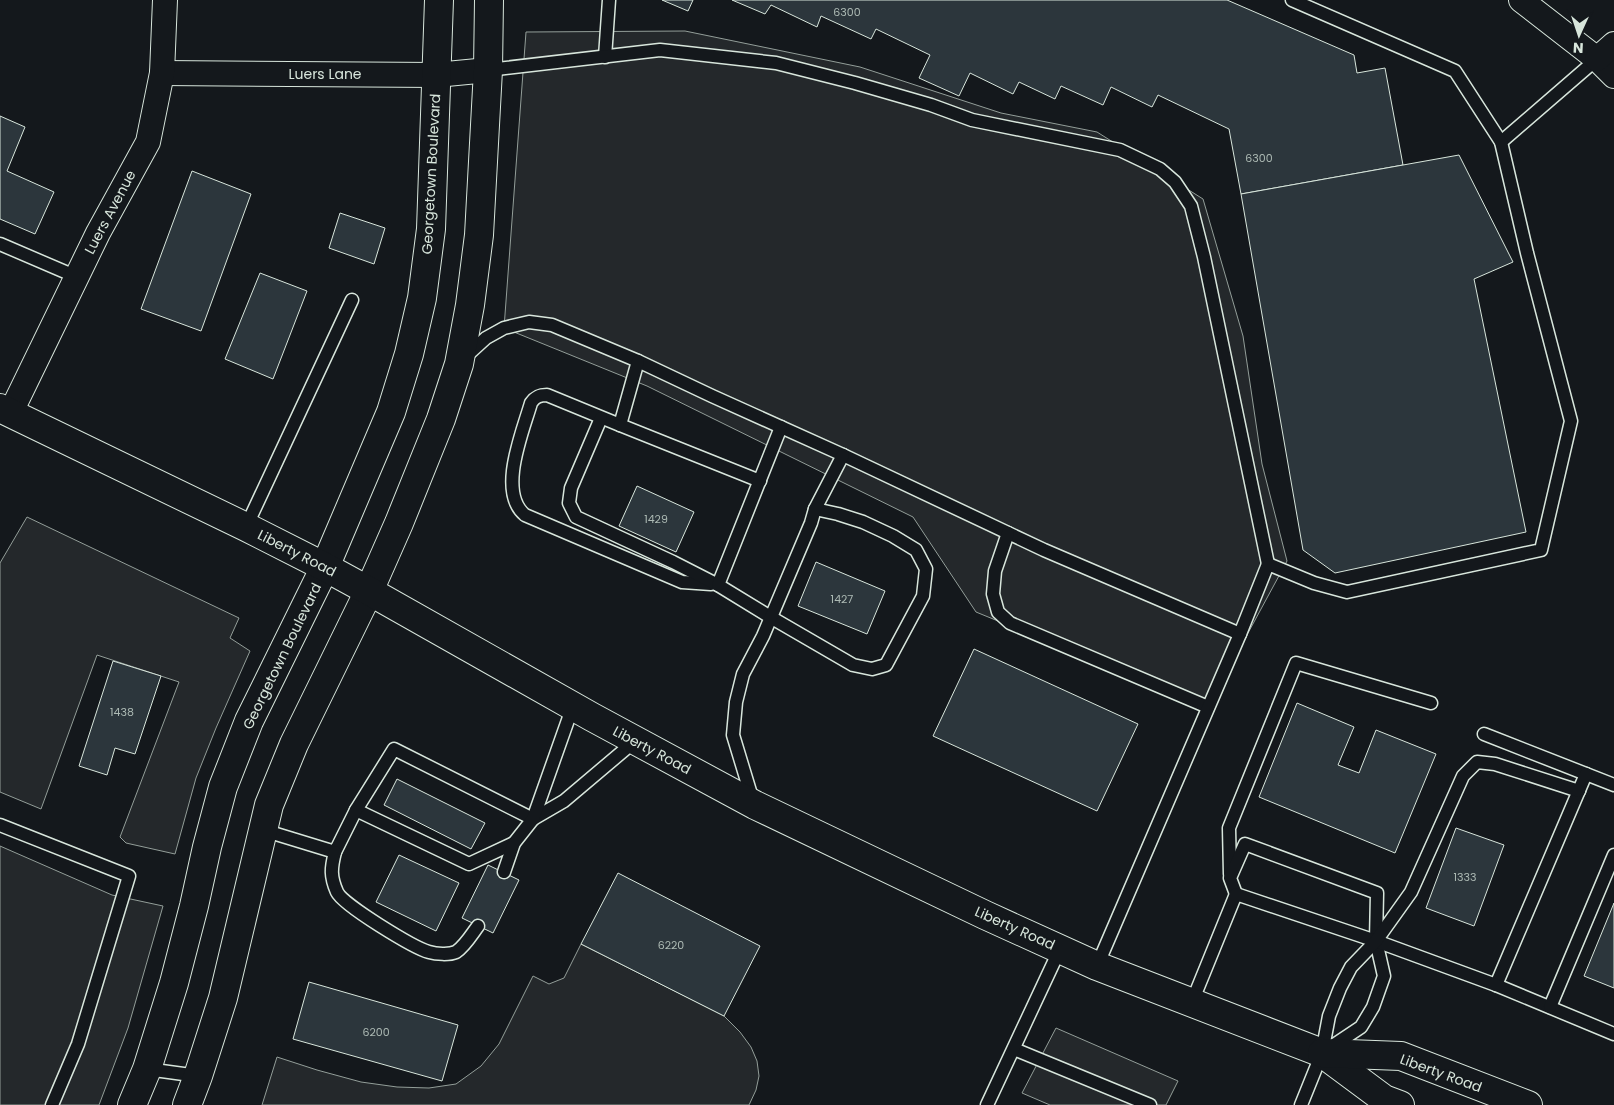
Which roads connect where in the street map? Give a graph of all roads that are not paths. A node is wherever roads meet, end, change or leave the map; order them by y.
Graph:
1 (165, 0) edge
2 (439, 0) edge
3 (489, 0) edge
4 (609, 0) edge
5 (1292, 0) edge
6 (1521, 0) edge
7 (1605, 51) edge
8 (605, 57) junction
9 (488, 70) junction
10 (162, 73) junction
11 (436, 75) junction
12 (1614, 76) edge
13 (1501, 142) junction
14 (0, 244) edge
15 (77, 277) junction
16 (352, 300) dead end
17 (638, 360) junction
18 (459, 364) junction
19 (5, 410) edge
20 (601, 418) junction
21 (620, 426) junction
22 (781, 427) junction
23 (843, 454) junction
24 (760, 481) junction
25 (815, 509) junction
26 (246, 527) junction
27 (1008, 533) junction
28 (1268, 564) junction
29 (325, 567) junction
30 (718, 585) junction
31 (369, 590) junction
32 (772, 618) junction
33 (1240, 634) junction
34 (1431, 703) dead end
35 (573, 706) junction
36 (1208, 707) junction
37 (1484, 734) dead end
38 (635, 741) junction
39 (1586, 774) junction
40 (1614, 785) edge
41 (1579, 791) junction
42 (755, 806) junction
43 (356, 810) junction
44 (533, 819) junction
45 (0, 825) edge
46 (263, 830) junction
47 (514, 843) junction
48 (335, 852) junction
49 (1614, 855) edge
50 (504, 872) dead end
51 (1230, 878) junction
52 (1236, 894) junction
53 (478, 926) dead end
54 (1376, 941) junction
55 (1060, 949) junction
56 (1097, 966) junction
57 (1496, 985) junction
58 (1192, 1002) junction
59 (1550, 1007) junction
60 (1614, 1034) edge
61 (1014, 1049) junction
62 (1322, 1053) junction
63 (146, 1069) junction
64 (198, 1076) junction
65 (52, 1105) edge
66 (132, 1105) edge
67 (187, 1105) edge
68 (987, 1105) edge
69 (1150, 1105) edge
70 (1301, 1105) edge
71 (1400, 1105) edge
72 (1528, 1105) edge

1 - 10 street, Luers Avenue
2 - 11 street, Georgetown Boulevard
3 - 9 street
4 - 8 lane
5 - 13 lane
6 - 7 street
7 - 12 street
7 - 13 lane
8 - 9 lane
8 - 28 lane
9 - 11 street, Luers Lane
9 - 18 street
10 - 11 street, Luers Lane
10 - 15 street, Luers Avenue
11 - 29 street, Georgetown Boulevard
13 - 28 lane
14 - 15 lane
15 - 19 street, Luers Avenue
16 - 26 lane
17 - 18 lane
17 - 21 lane
17 - 22 lane
18 - 31 street
19 - 26 street, Liberty Road
20 - 21 lane
20 - 30 lane
20 - 30 lane
21 - 24 lane
22 - 23 lane
22 - 24 lane
23 - 25 lane
23 - 27 lane
24 - 30 lane
25 - 32 lane
25 - 32 lane
26 - 29 street, Liberty Road
27 - 33 lane
27 - 36 lane
28 - 33 lane
29 - 31 street, Liberty Road
29 - 63 street, Georgetown Boulevard
30 - 32 lane
31 - 35 street, Liberty Road
31 - 46 street
32 - 42 lane
33 - 36 lane
34 - 51 lane
35 - 38 street, Liberty Road
35 - 44 lane
36 - 56 lane
37 - 39 lane
38 - 42 street, Liberty Road
38 - 44 lane
39 - 40 lane
39 - 41 lane
41 - 54 lane
41 - 57 lane
42 - 55 street, Liberty Road
43 - 44 lane
43 - 47 lane
43 - 48 lane
44 - 47 lane
45 - 65 lane
46 - 48 lane
46 - 64 street
47 - 50 lane
48 - 53 lane
49 - 59 lane
51 - 52 lane
51 - 54 lane
52 - 54 lane
52 - 58 lane
54 - 57 lane
54 - 62 lane
54 - 62 lane
55 - 56 street, Liberty Road
55 - 61 lane
56 - 58 street, Liberty Road
57 - 59 lane
58 - 62 street, Liberty Road
59 - 60 lane
61 - 68 lane
61 - 69 lane
62 - 70 lane
62 - 71 street, Liberty Road
62 - 72 street, Liberty Road
63 - 64 lane
63 - 66 street, Georgetown Boulevard
64 - 67 street

